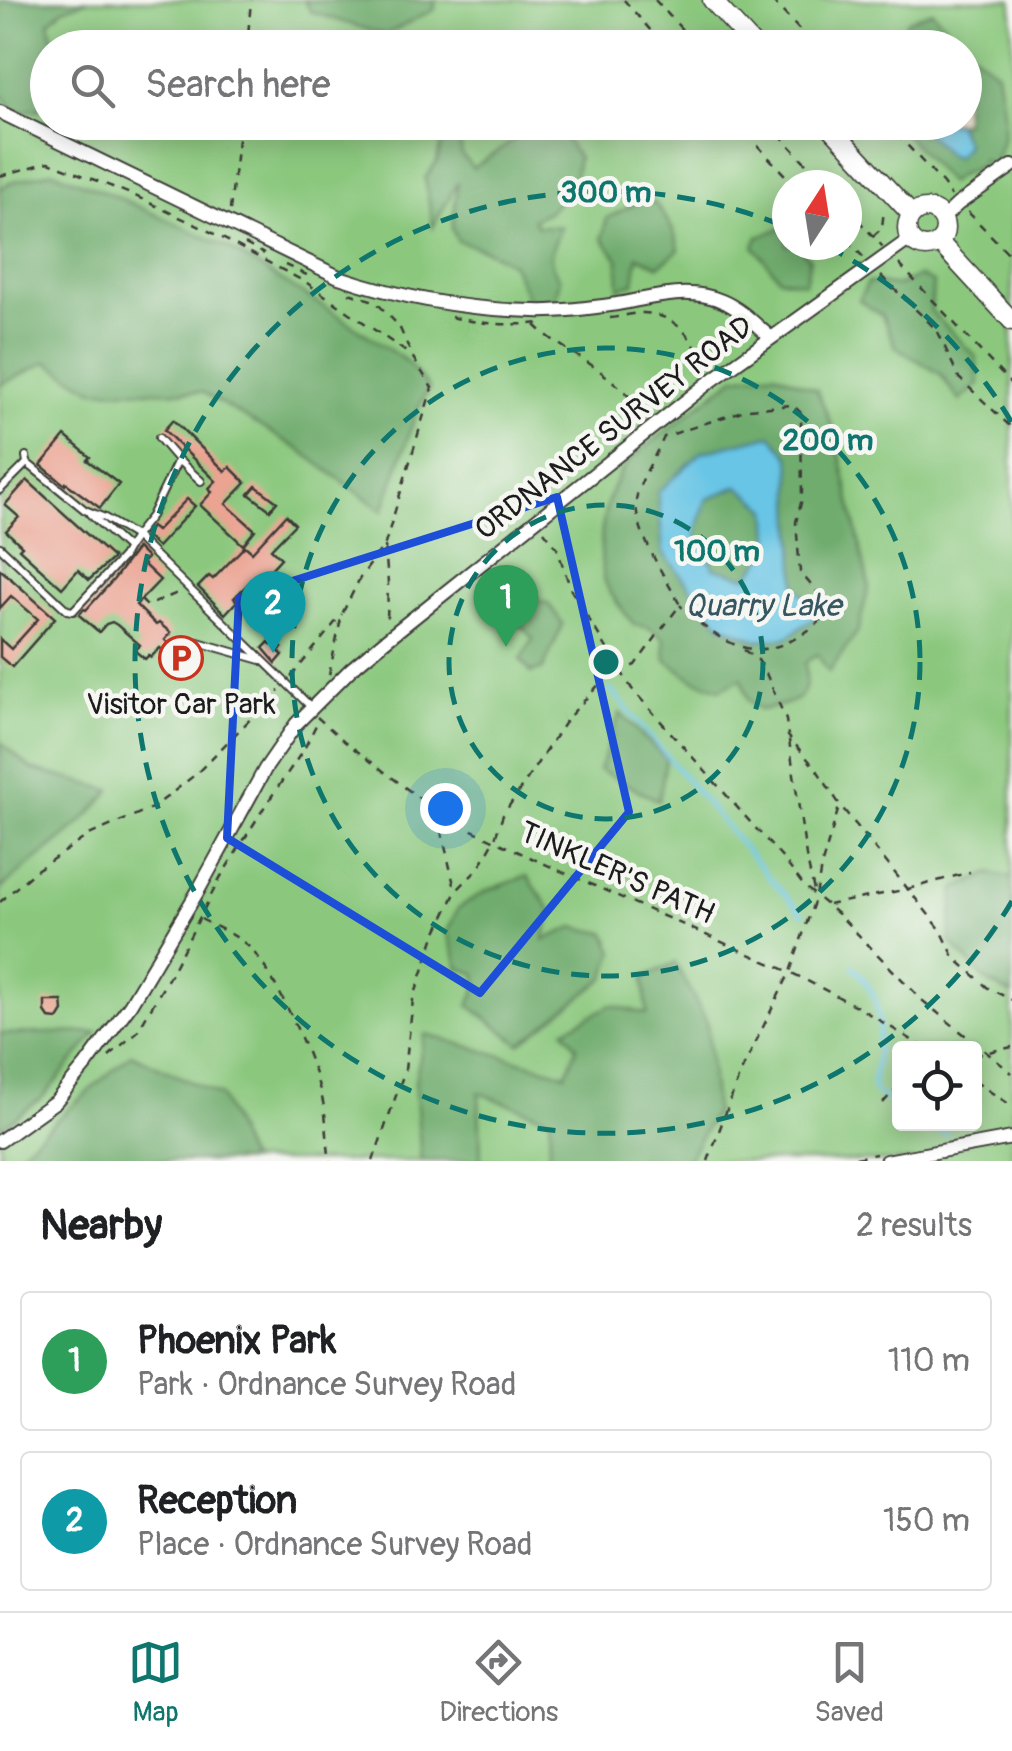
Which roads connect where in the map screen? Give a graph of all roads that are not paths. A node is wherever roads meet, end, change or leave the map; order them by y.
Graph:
1 (712, 0) edge
2 (740, 30) edge
3 (0, 112) edge
4 (30, 127) edge
5 (58, 140) edge
6 (843, 140) edge
7 (1012, 166) edge
8 (912, 215) junction
9 (942, 218) junction
10 (910, 240) junction
11 (938, 242) junction
12 (1012, 321) edge
13 (770, 338) junction
14 (159, 438) dead end
15 (178, 460) junction
16 (202, 481) dead end
17 (0, 490) edge
18 (85, 510) junction
19 (135, 536) junction
20 (0, 547) edge
21 (127, 548) junction
22 (261, 660) junction
23 (170, 669) dead end
24 (311, 707) junction
25 (1012, 1138) edge
26 (0, 1141) edge
27 (886, 1161) edge

1 - 2 street
3 - 4 street
5 - 13 street
6 - 8 street
7 - 9 street
8 - 9 street
8 - 10 street
9 - 11 street
10 - 11 street
10 - 13 street, ORDNANCE SURVEY ROAD
11 - 12 street
13 - 24 street, ORDNANCE SURVEY ROAD
14 - 15 lane
15 - 16 lane
15 - 19 lane
17 - 18 lane
18 - 19 lane
18 - 21 lane
19 - 21 lane
19 - 22 lane
20 - 21 lane
22 - 23 lane
22 - 24 lane
24 - 26 street, ORDNANCE SURVEY ROAD
25 - 27 street

